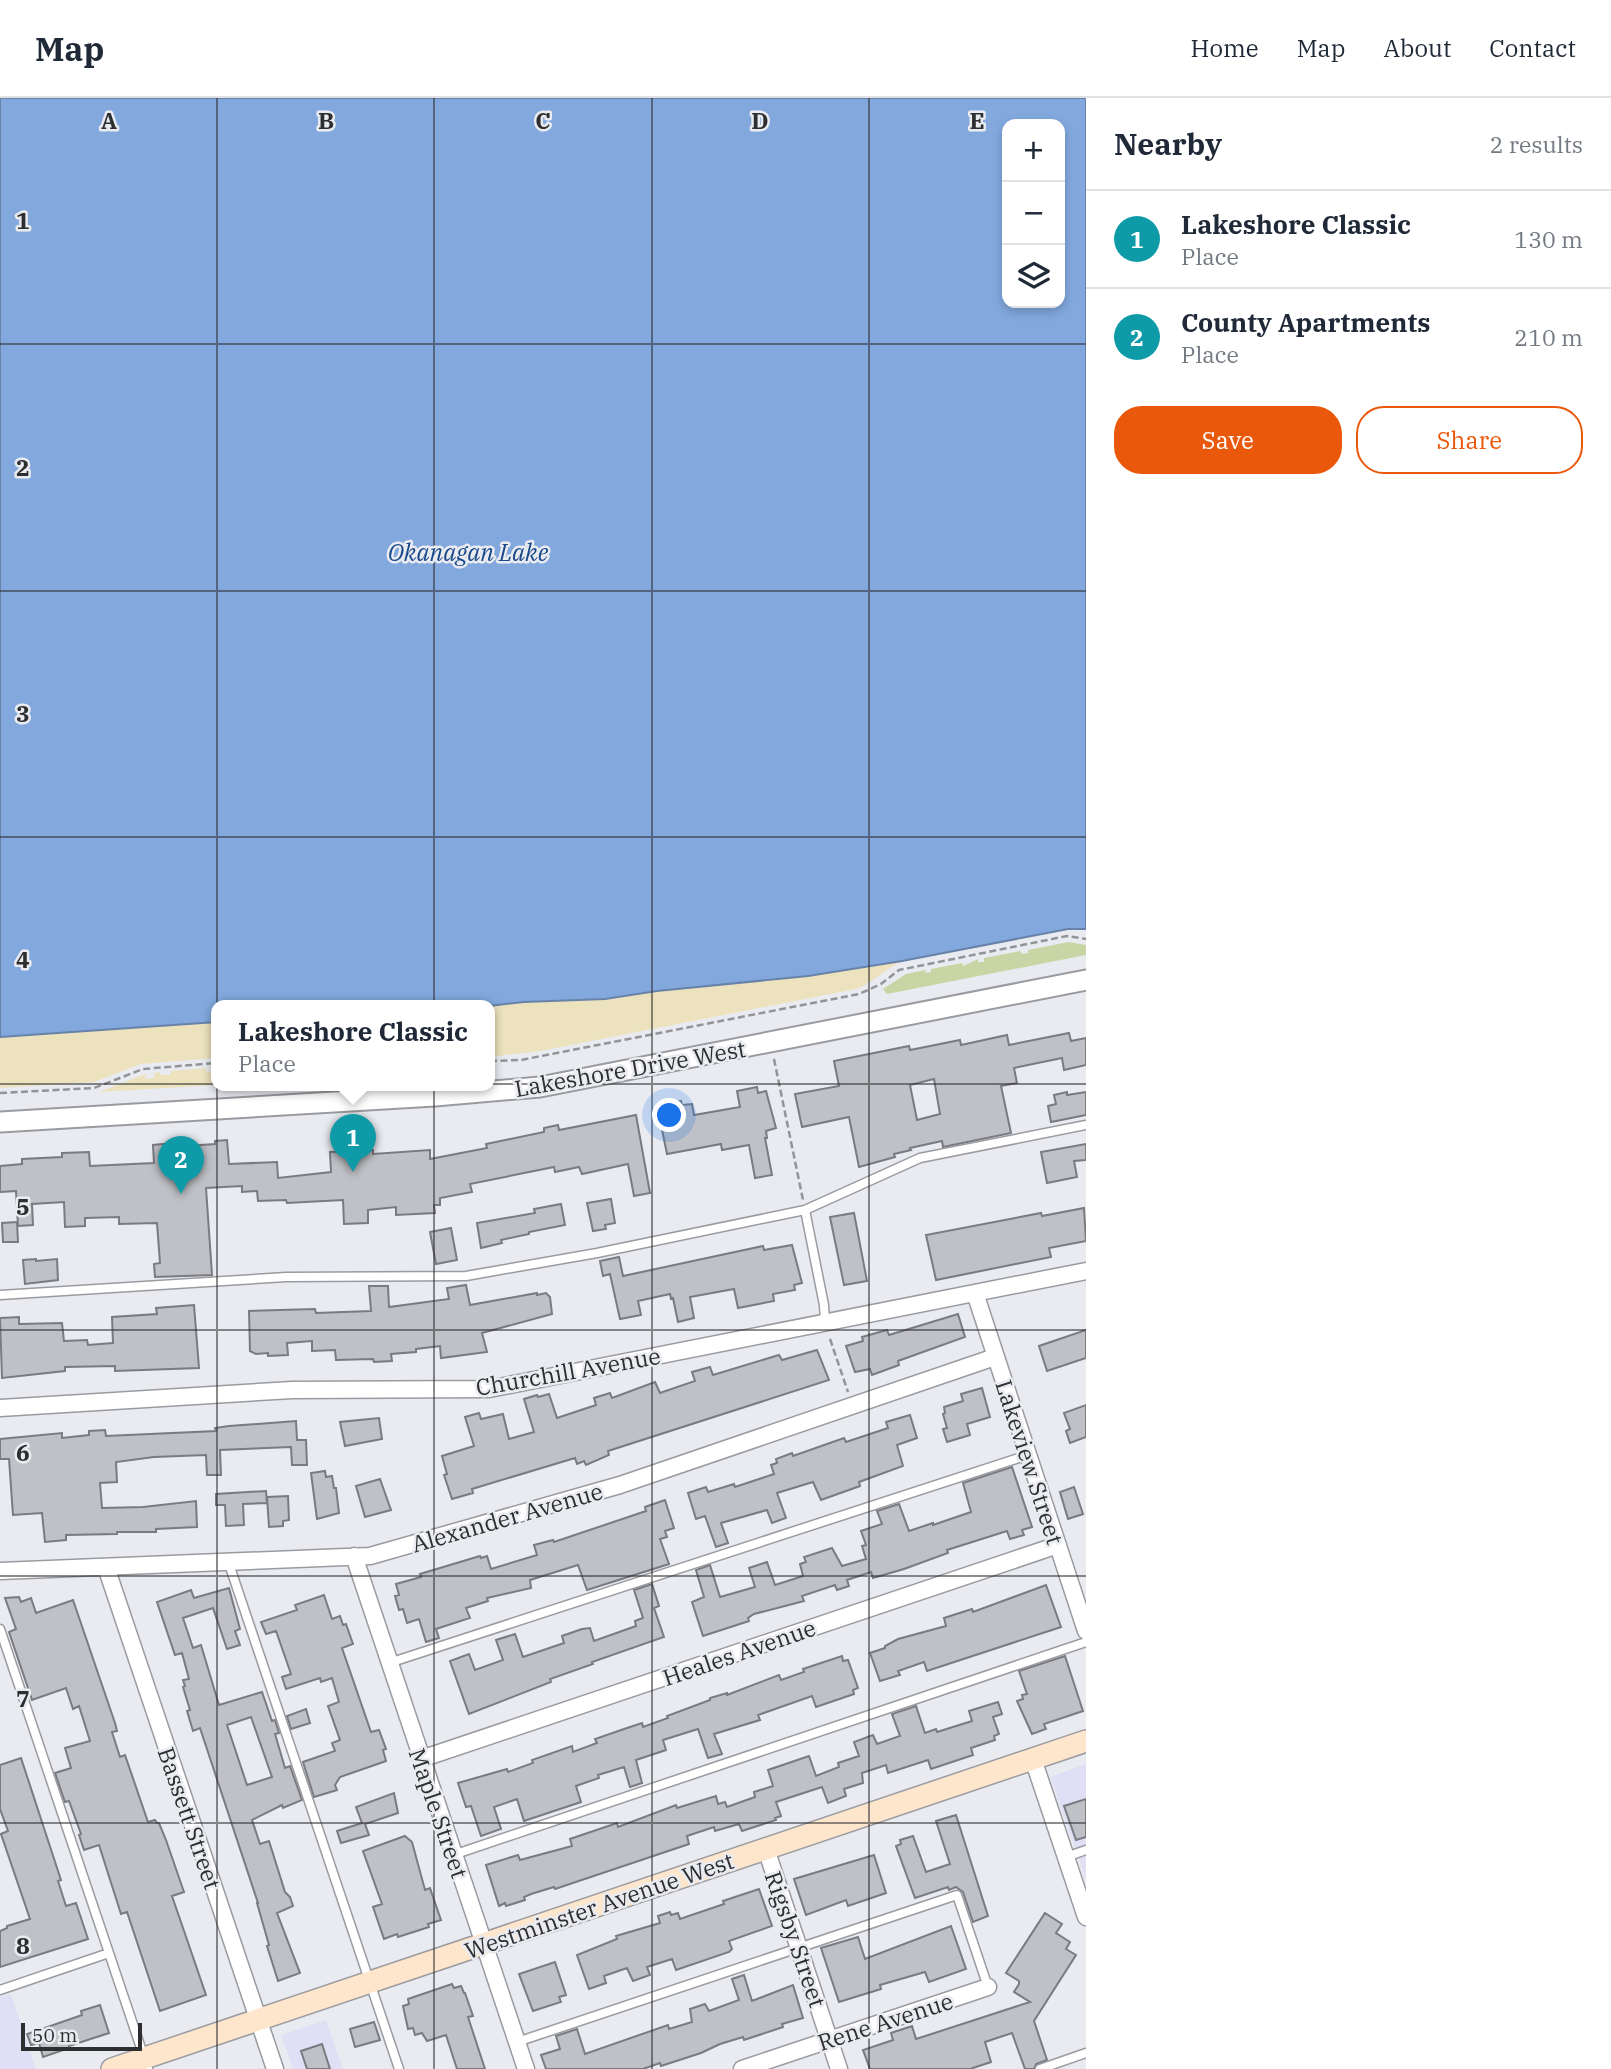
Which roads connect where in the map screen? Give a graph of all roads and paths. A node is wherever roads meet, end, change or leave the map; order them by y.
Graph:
1 (1086, 939) edge
2 (1086, 980) edge
3 (770, 1042) junction
4 (495, 1061) edge
5 (211, 1063) edge
6 (0, 1093) edge
7 (0, 1122) edge
8 (1086, 1125) edge
9 (805, 1210) junction
10 (1086, 1271) edge
11 (975, 1293) junction
12 (0, 1295) edge
13 (825, 1322) junction
14 (995, 1357) junction
15 (852, 1406) junction
16 (0, 1408) edge
17 (1028, 1455) junction
18 (1058, 1545) junction
19 (354, 1556) junction
20 (228, 1561) junction
21 (106, 1566) junction
22 (0, 1571) edge
23 (0, 1629) edge
24 (1086, 1631) edge
25 (1086, 1642) edge
26 (389, 1663) junction
27 (1086, 1741) edge
28 (421, 1759) junction
29 (1033, 1759) junction
30 (765, 1849) junction
31 (1086, 1850) edge
32 (453, 1856) junction
33 (1066, 1857) junction
34 (1086, 1917) edge
35 (484, 1944) junction
36 (799, 1948) junction
37 (109, 1953) junction
38 (370, 1982) junction
39 (988, 1987) joint
40 (0, 1990) edge
41 (258, 2020) junction
42 (829, 2040) junction
43 (517, 2042) junction
44 (1086, 2053) edge
45 (147, 2064) edge
46 (113, 2069) edge
47 (275, 2069) edge
48 (399, 2069) edge
49 (526, 2069) edge
50 (742, 2069) edge
51 (839, 2069) edge
52 (1040, 2069) edge

1 - 4 path
2 - 3 street, Lakeshore Drive West
3 - 7 street, Lakeshore Drive West
3 - 9 path
5 - 6 path
8 - 9 lane
9 - 12 lane
9 - 13 lane
10 - 11 street, Churchill Avenue
11 - 13 street, Churchill Avenue
11 - 14 street, Lakeview Street
13 - 15 path
13 - 16 street, Churchill Avenue
14 - 15 street, Alexander Avenue
14 - 17 street, Lakeview Street
15 - 19 street, Alexander Avenue
17 - 18 street, Lakeview Street
17 - 26 lane
18 - 24 street, Lakeview Street
18 - 28 street, Heales Avenue
19 - 20 street, Alexander Avenue
19 - 26 street, Maple Street
20 - 21 street, Alexander Avenue
20 - 38 lane
21 - 22 street, Alexander Avenue
21 - 41 street, Bassett Street
23 - 37 lane
25 - 32 lane
26 - 28 street, Maple Street
27 - 29 main road, Westminster Avenue West
28 - 32 street, Maple Street
29 - 30 main road, Westminster Avenue West
29 - 33 street
30 - 35 main road, Westminster Avenue West
30 - 36 street, Rigsby Street
31 - 33 lane
32 - 35 street, Maple Street
33 - 34 street
35 - 38 main road, Westminster Avenue West
35 - 43 street, Maple Street
36 - 39 lane
36 - 42 street, Rigsby Street
36 - 43 lane
37 - 40 lane
37 - 45 lane
38 - 41 main road, Westminster Avenue West
38 - 48 lane
39 - 42 street, Rene Avenue
41 - 45 main road, Westminster Avenue West
41 - 47 street, Bassett Street
42 - 50 street, Rene Avenue
42 - 51 street, Rigsby Street
43 - 49 street, Maple Street
44 - 52 lane
45 - 46 main road, Westminster Avenue West

